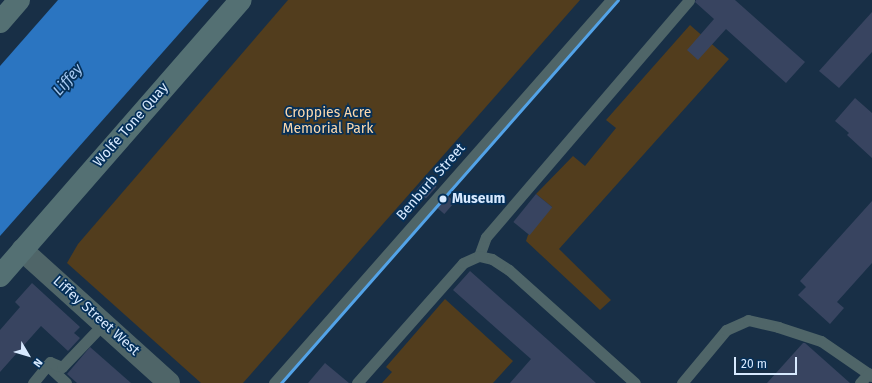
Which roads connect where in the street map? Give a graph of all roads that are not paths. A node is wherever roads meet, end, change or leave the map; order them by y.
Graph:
1 (20, 0) edge
2 (240, 0) edge
3 (611, 0) edge
4 (689, 0) edge
5 (0, 22) edge
6 (22, 250) junction
7 (479, 256) junction
8 (0, 276) edge
9 (104, 323) junction
10 (47, 365) junction
11 (870, 375) edge
12 (33, 383) edge
13 (66, 383) edge
14 (169, 383) edge
15 (274, 383) edge
16 (357, 383) edge
17 (635, 383) edge
18 (682, 383) edge
19 (860, 383) edge

1 - 5 main road
2 - 6 main road, Wolfe Tone Quay
3 - 15 lane, Benburb Street
4 - 7 lane
6 - 8 main road, Wolfe Tone Quay
6 - 9 street, Liffey Street West
7 - 16 lane
7 - 17 lane
9 - 10 lane
9 - 14 street, Liffey Street West
10 - 12 lane
10 - 13 lane
11 - 18 lane
11 - 19 lane

